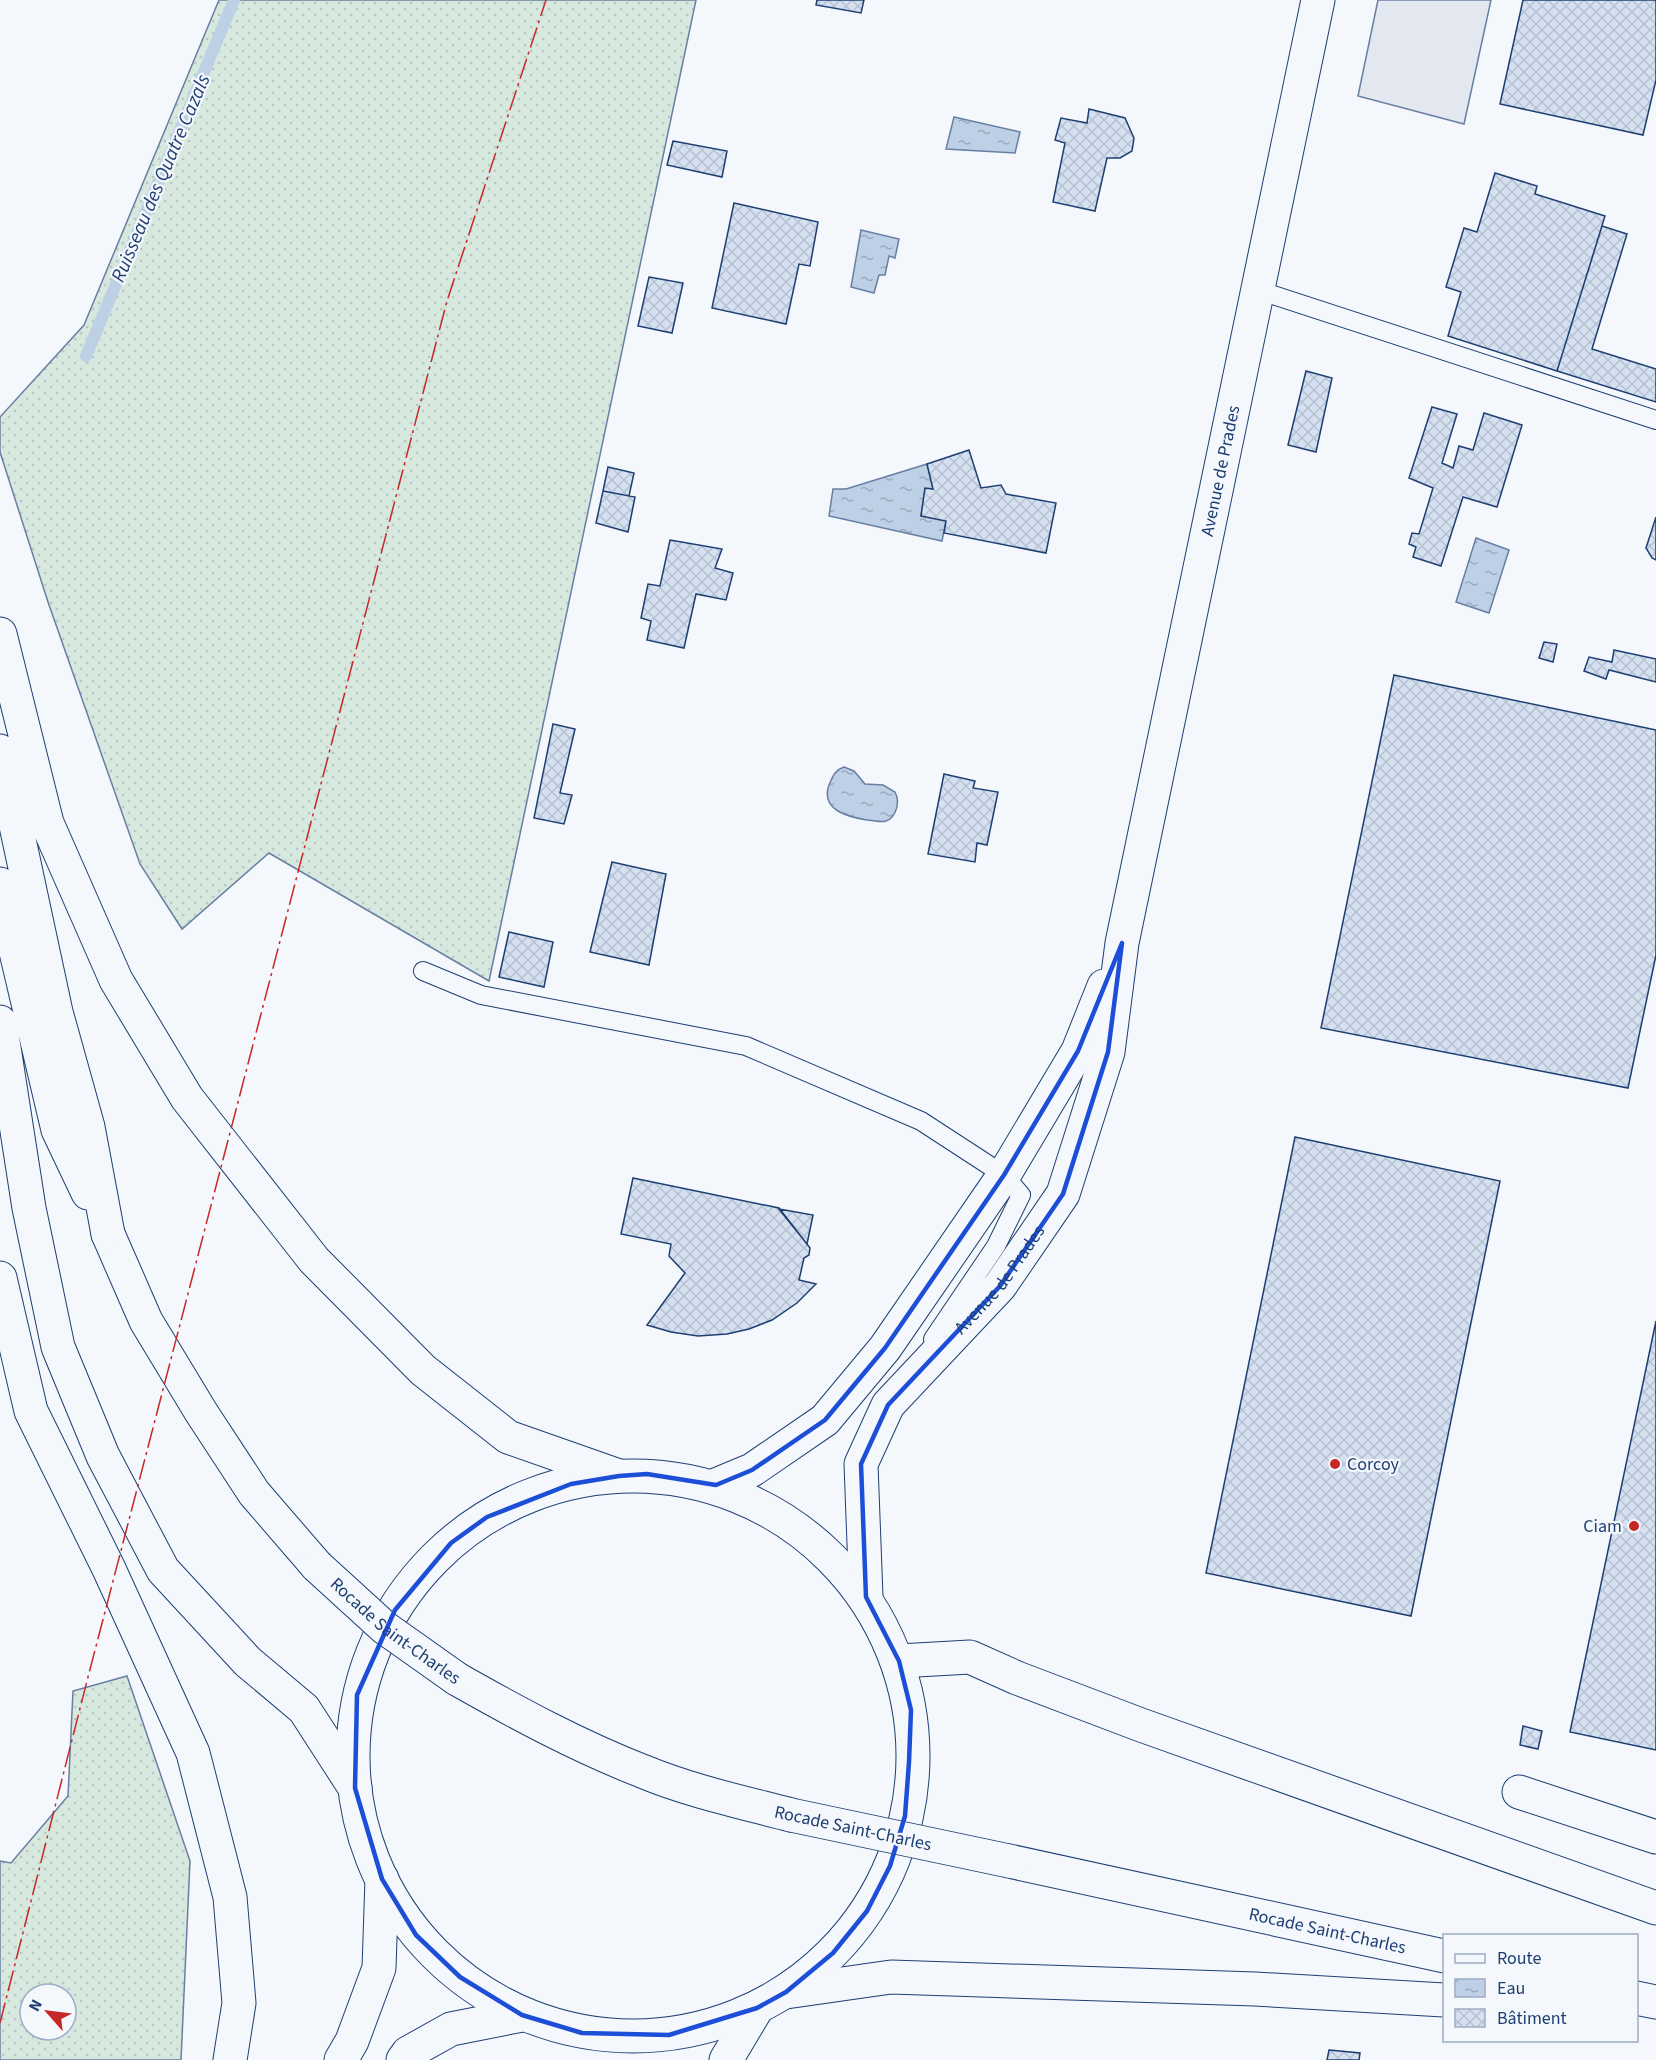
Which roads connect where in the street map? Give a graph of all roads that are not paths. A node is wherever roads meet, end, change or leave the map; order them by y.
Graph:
1 (1318, 0) edge
2 (1258, 290) junction
3 (1656, 420) edge
4 (0, 634) edge
5 (0, 751) edge
6 (0, 884) edge
7 (1122, 943) junction
8 (423, 971) dead end
9 (0, 1022) edge
10 (1004, 1175) junction
11 (108, 1234) junction
12 (0, 1278) edge
13 (888, 1405) junction
14 (619, 1476) junction
15 (716, 1485) junction
16 (866, 1597) junction
17 (899, 1661) junction
18 (355, 1788) junction
19 (1519, 1792) dead end
20 (1656, 1837) edge
21 (382, 1880) junction
22 (1656, 1908) edge
23 (1443, 1956) edge
24 (786, 1992) junction
25 (1638, 1998) edge
26 (1443, 2000) edge
27 (1656, 2002) edge
28 (757, 2008) junction
29 (522, 2015) junction
30 (1638, 2015) edge
31 (1656, 2017) edge
32 (582, 2033) junction
33 (230, 2060) edge
34 (341, 2060) edge
35 (403, 2060) edge
36 (603, 2060) edge
37 (726, 2060) edge

1 - 2 main road, Avenue de Prades
2 - 3 lane
2 - 7 main road, Avenue de Prades
4 - 14 main road
5 - 11 main road
6 - 11 main road
7 - 10 main road, Avenue de Prades
7 - 13 main road, Avenue de Prades
8 - 10 lane
9 - 18 main road
10 - 13 lane
10 - 15 main road, Avenue de Prades
11 - 23 main road, Rocade Saint-Charles, bridge
12 - 33 main road
13 - 16 main road, Avenue de Prades
14 - 15 main road
14 - 18 main road
15 - 16 main road
16 - 17 main road
17 - 22 main road
17 - 24 main road
18 - 21 main road
19 - 20 main road
21 - 29 main road
21 - 34 main road
24 - 26 main road
24 - 28 main road
25 - 27 main road
28 - 32 main road
28 - 37 main road
29 - 32 main road
29 - 35 main road
30 - 31 main road
32 - 36 main road

